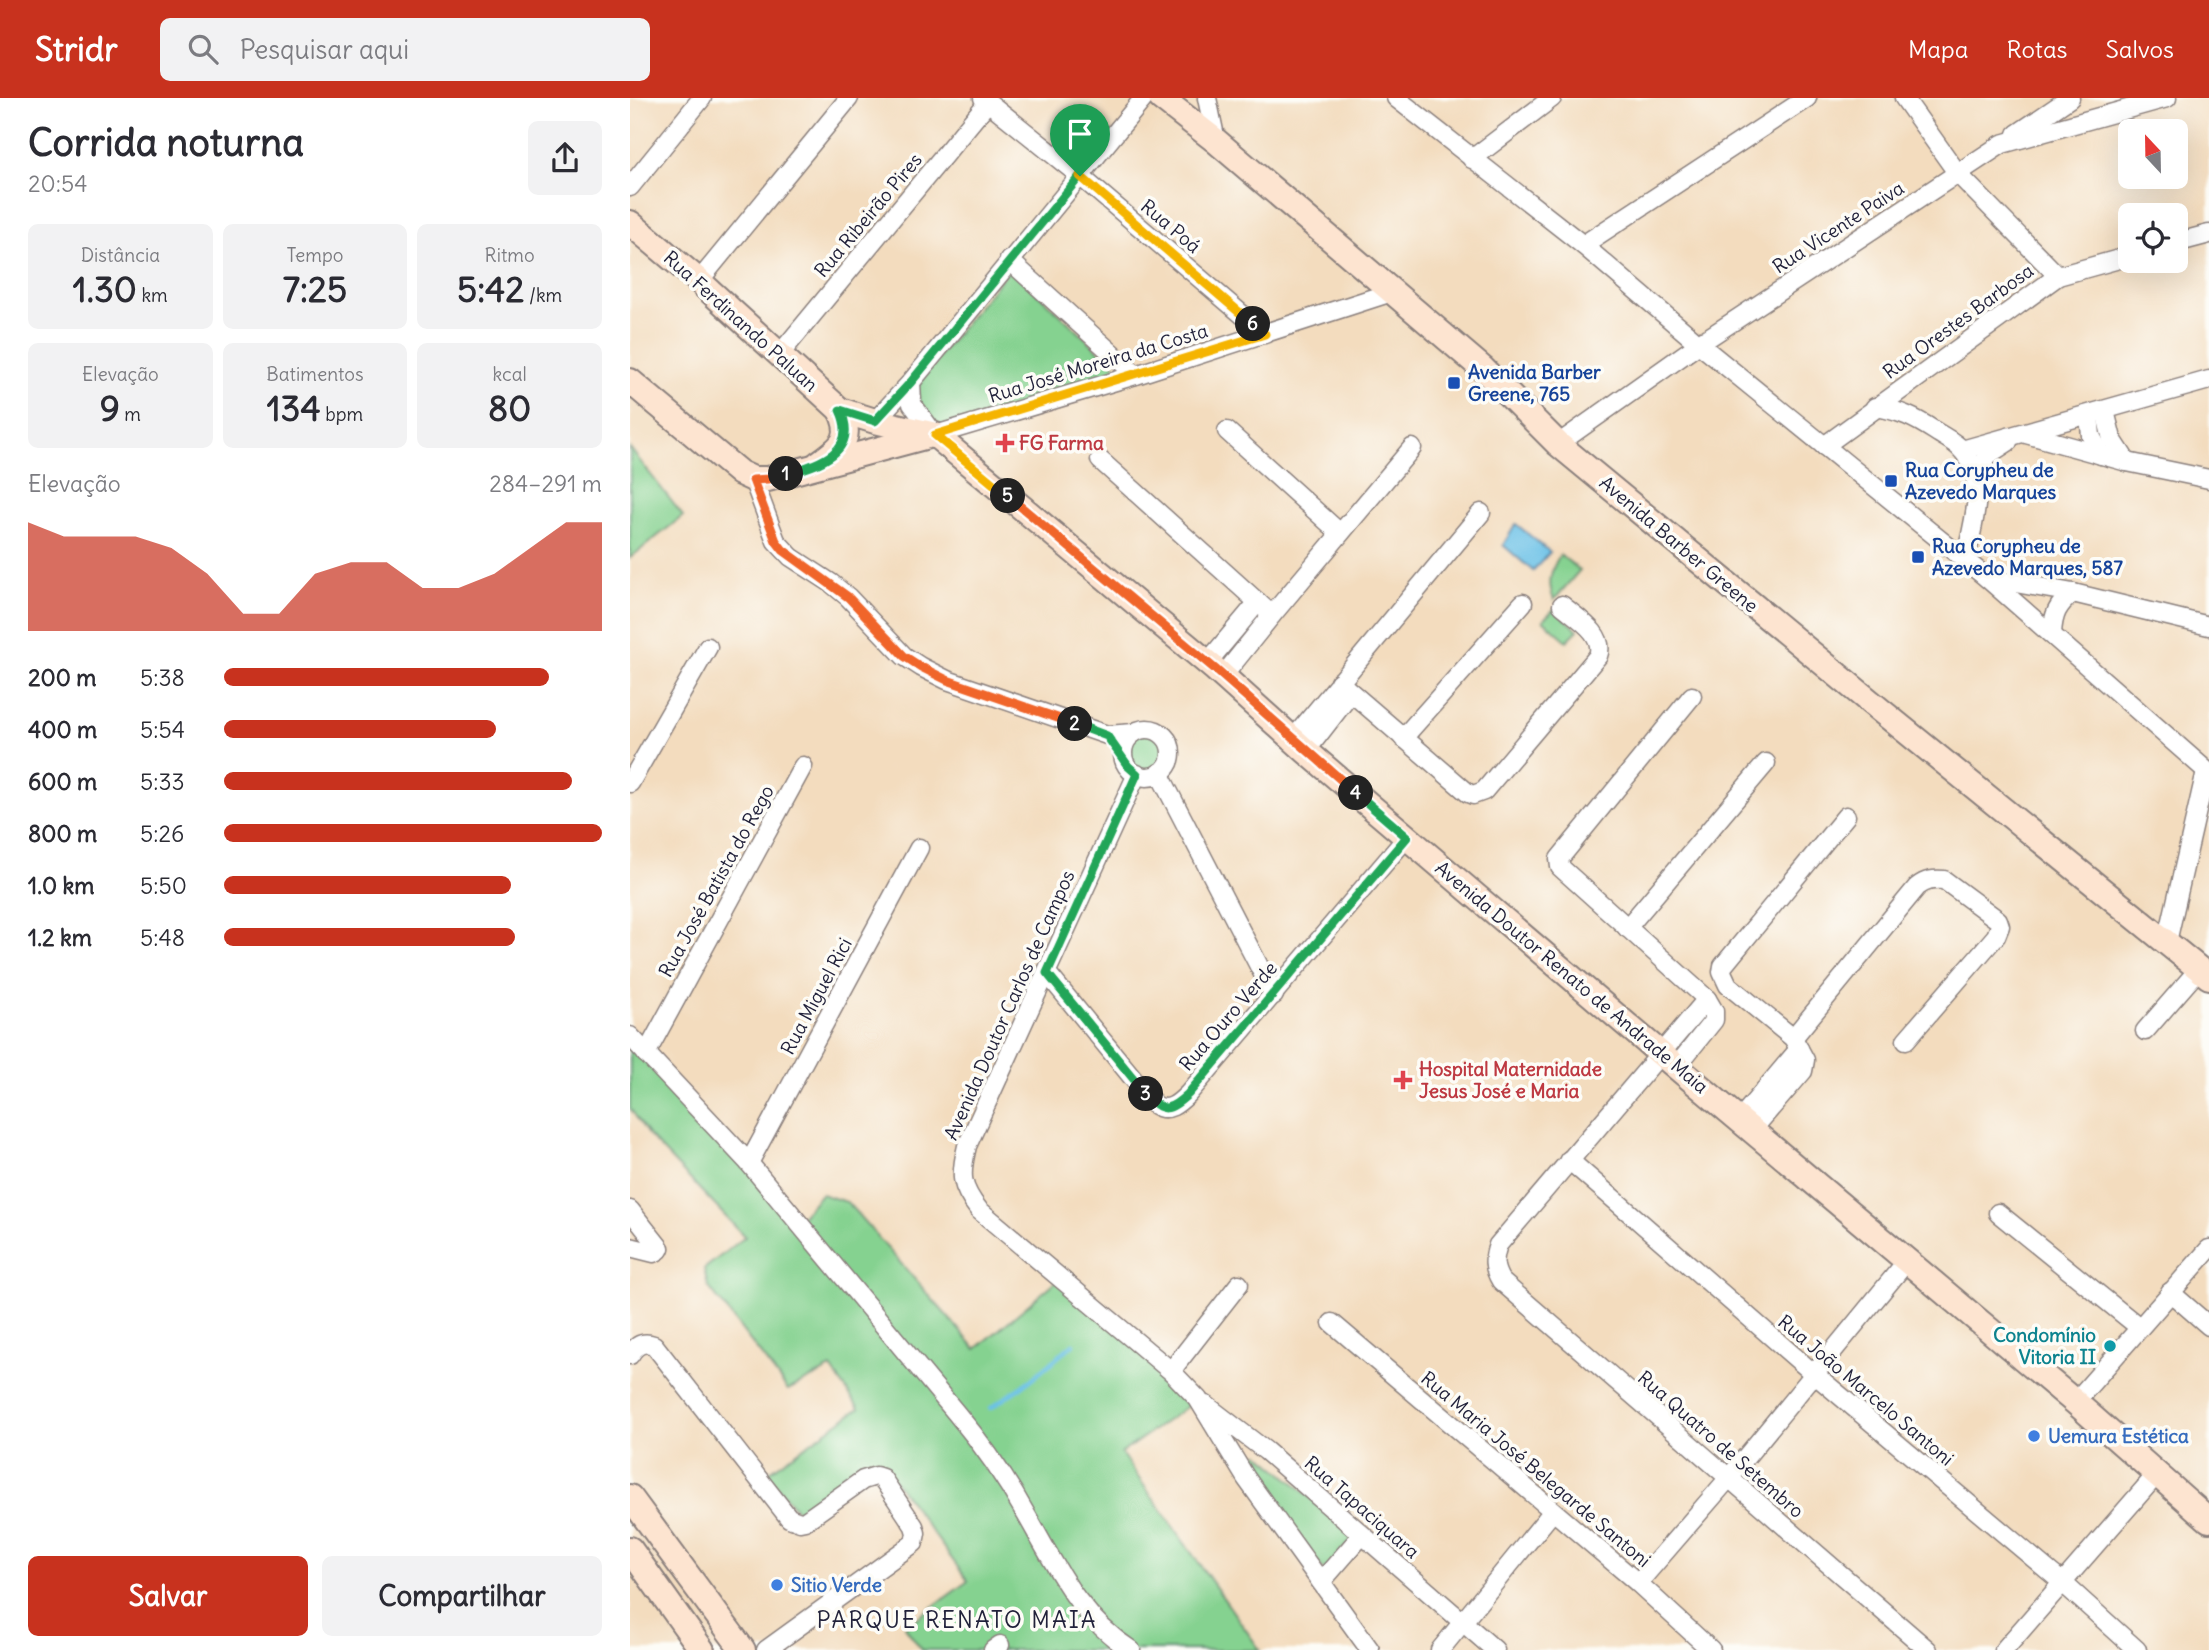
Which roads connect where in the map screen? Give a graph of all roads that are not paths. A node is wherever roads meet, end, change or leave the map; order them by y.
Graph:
1 (702, 98) edge
2 (849, 98) edge
3 (1144, 98) edge
4 (1161, 98) edge
5 (1206, 98) edge
6 (1396, 98) edge
7 (1552, 98) edge
8 (1807, 98) edge
9 (1904, 98) edge
10 (2070, 98) edge
11 (2167, 98) edge
12 (985, 100) edge
13 (2137, 102) edge
14 (1216, 141) junction
15 (2002, 144) junction
16 (1472, 159) junction
17 (1958, 174) junction
18 (1080, 176) junction
19 (630, 187) edge
20 (630, 223) edge
21 (2209, 234) edge
22 (2188, 240) edge
23 (1583, 245) junction
24 (2118, 259) edge
25 (1009, 260) junction
26 (2058, 276) junction
27 (699, 281) junction
28 (1392, 292) junction
29 (1265, 334) junction
30 (1699, 344) junction
31 (780, 354) junction
32 (1934, 365) junction
33 (1136, 375) junction
34 (2209, 380) edge
35 (630, 381) edge
36 (911, 382) junction
37 (1875, 407) junction
38 (840, 410) junction
39 (2097, 413) junction
40 (1909, 415) junction
41 (875, 421) junction
42 (1227, 431) dead end
43 (935, 435) junction
44 (2021, 435) junction
45 (1558, 444) junction
46 (1824, 446) junction
47 (1412, 448) dead end
48 (1962, 450) junction
49 (2101, 454) junction
50 (1100, 460) dead end
51 (2127, 461) junction
52 (814, 466) junction
53 (1974, 473) junction
54 (2209, 479) edge
55 (753, 480) junction
56 (1481, 513) dead end
57 (1340, 533) junction
58 (1965, 561) junction
59 (1987, 578) junction
60 (2073, 593) junction
61 (1258, 602) junction
62 (1523, 603) dead end
63 (1562, 605) dead end
64 (1272, 615) junction
65 (2209, 626) edge
66 (2052, 634) junction
67 (708, 647) dead end
68 (1215, 670) junction
69 (1345, 688) junction
70 (1692, 696) dead end
71 (1134, 733) junction
72 (1107, 736) junction
73 (1403, 738) junction
74 (1299, 745) junction
75 (1766, 763) dead end
76 (803, 766) dead end
77 (1131, 768) junction
78 (2208, 772) edge
79 (1159, 773) junction
80 (630, 783) edge
81 (1846, 816) dead end
82 (1407, 837) junction
83 (919, 848) dead end
84 (1627, 928) junction
85 (2167, 942) junction
86 (1047, 973) junction
87 (2204, 973) edge
88 (1274, 995) junction
89 (2145, 1031) dead end
90 (630, 1036) edge
91 (1906, 1040) dead end
92 (1796, 1044) junction
93 (646, 1054) junction
94 (1669, 1060) junction
95 (1746, 1124) junction
96 (1569, 1160) junction
97 (749, 1163) junction
98 (630, 1210) edge
99 (1998, 1213) dead end
100 (630, 1247) edge
101 (2209, 1249) edge
102 (1906, 1262) junction
103 (1239, 1284) dead end
104 (2171, 1292) junction
105 (1332, 1322) dead end
106 (2209, 1326) edge
107 (2139, 1327) junction
108 (633, 1351) edge
109 (1171, 1371) junction
110 (1813, 1373) junction
111 (1198, 1398) junction
112 (2075, 1402) junction
113 (1266, 1451) junction
114 (2157, 1474) junction
115 (1246, 1478) junction
116 (1728, 1479) junction
117 (630, 1497) edge
118 (1553, 1511) junction
119 (2209, 1520) edge
120 (1362, 1535) junction
121 (630, 1549) edge
122 (1321, 1582) junction
123 (1638, 1583) junction
124 (2063, 1583) junction
125 (1463, 1623) junction
126 (702, 1650) edge
127 (743, 1650) edge
128 (766, 1650) edge
129 (1131, 1650) edge
130 (1370, 1650) edge
131 (1440, 1650) edge
132 (1495, 1650) edge
133 (1711, 1650) edge
134 (1928, 1650) edge
135 (2004, 1650) edge
136 (2137, 1650) edge

1 - 19 street
2 - 27 street
3 - 18 street
4 - 14 street, Avenida Barber Greene
5 - 14 street
6 - 16 street
7 - 16 street
8 - 23 street
9 - 17 street
10 - 15 street
11 - 13 street, Rua Vicente Paiva
12 - 18 street, Rua Poá
12 - 31 street, Rua Ribeirão Pires
13 - 15 street, Rua Vicente Paiva
14 - 28 street, Avenida Barber Greene
15 - 17 street, Rua Vicente Paiva
16 - 23 street
17 - 26 street
17 - 30 street, Rua Vicente Paiva
18 - 25 street
18 - 29 street, Rua Poá
20 - 27 street, Rua Ferdinando Paluan
21 - 22 street
23 - 30 street
24 - 26 street, Rua Orestes Barbosa
25 - 33 street
25 - 36 street
26 - 32 street, Rua Orestes Barbosa
27 - 31 street, Rua Ferdinando Paluan
28 - 29 street, Rua José Moreira da Costa
28 - 45 street, Avenida Barber Greene
29 - 33 street, Rua José Moreira da Costa
30 - 45 street, Rua Vicente Paiva
30 - 46 street
31 - 38 street, Rua Ferdinando Paluan
32 - 37 street, Rua Orestes Barbosa
32 - 40 street
33 - 43 street, Rua José Moreira da Costa
34 - 39 street
35 - 55 street
36 - 41 street
36 - 43 street
37 - 40 street
37 - 46 street, Rua Orestes Barbosa
38 - 41 street, Rua Ferdinando Paluan
38 - 52 street
39 - 44 street
39 - 49 street
39 - 51 street
40 - 48 street
41 - 43 street, Rua Ferdinando Paluan
42 - 57 street
43 - 52 street
43 - 68 street, Avenida Doutor Renato de Andrade Maia
44 - 48 street
44 - 49 street
44 - 53 street
45 - 85 street, Avenida Barber Greene
46 - 58 street
47 - 57 street
48 - 53 street
49 - 51 street
50 - 61 street
51 - 54 street
52 - 55 street
53 - 58 street
55 - 72 street
56 - 69 street
57 - 64 street
58 - 59 street
59 - 60 street
59 - 66 street
60 - 65 street
60 - 66 street
61 - 64 street
61 - 68 street
62 - 73 street
63 - 73 street
64 - 68 street
66 - 78 street
67 - 80 street
68 - 74 street, Avenida Doutor Renato de Andrade Maia
69 - 73 street
69 - 74 street
70 - 84 street
71 - 72 street
71 - 77 street
71 - 79 street
72 - 77 street
74 - 82 street, Avenida Doutor Renato de Andrade Maia
75 - 84 street
76 - 93 street, Rua José Batista do Rego
77 - 79 street
77 - 86 street, Avenida Doutor Carlos de Campos
78 - 85 street
79 - 88 street
81 - 92 street
82 - 88 street, Rua Ouro Verde
82 - 94 street, Avenida Doutor Renato de Andrade Maia
83 - 97 street, Rua Miguel Rici
84 - 94 street
85 - 87 street, Avenida Barber Greene
86 - 88 street, Rua Ouro Verde
86 - 109 street, Avenida Doutor Carlos de Campos
87 - 89 street
90 - 93 street
91 - 92 street
92 - 95 street
93 - 97 street
94 - 95 street, Avenida Doutor Renato de Andrade Maia
94 - 96 street
95 - 102 street, Avenida Doutor Renato de Andrade Maia
96 - 110 street, Rua João Marcelo Santoni
96 - 116 street, Rua Quatro de Setembro
97 - 129 street
98 - 100 street
99 - 107 street
101 - 104 street
102 - 110 street
102 - 112 street, Avenida Doutor Renato de Andrade Maia
103 - 109 street
104 - 106 street
104 - 107 street
105 - 118 street, Rua Maria José Belegarde Santoni
107 - 112 street
108 - 128 street
109 - 111 street, Avenida Doutor Carlos de Campos
110 - 116 street
110 - 124 street, Rua João Marcelo Santoni
111 - 113 street, Rua Tapaciquara
111 - 115 street, Avenida Doutor Carlos de Campos
112 - 114 street, Avenida Doutor Renato de Andrade Maia
113 - 115 street
113 - 120 street, Rua Tapaciquara
114 - 119 street, Avenida Doutor Renato de Andrade Maia
114 - 124 street
115 - 122 street, Avenida Doutor Carlos de Campos
116 - 123 street
116 - 134 street, Rua Quatro de Setembro
117 - 127 street
118 - 123 street, Rua Maria José Belegarde Santoni
118 - 125 street
120 - 122 street
120 - 125 street, Rua Tapaciquara
121 - 126 street
122 - 130 street, Avenida Doutor Carlos de Campos
123 - 133 street, Rua Maria José Belegarde Santoni
124 - 135 street
124 - 136 street, Rua João Marcelo Santoni
125 - 131 street
125 - 132 street, Rua Tapaciquara

